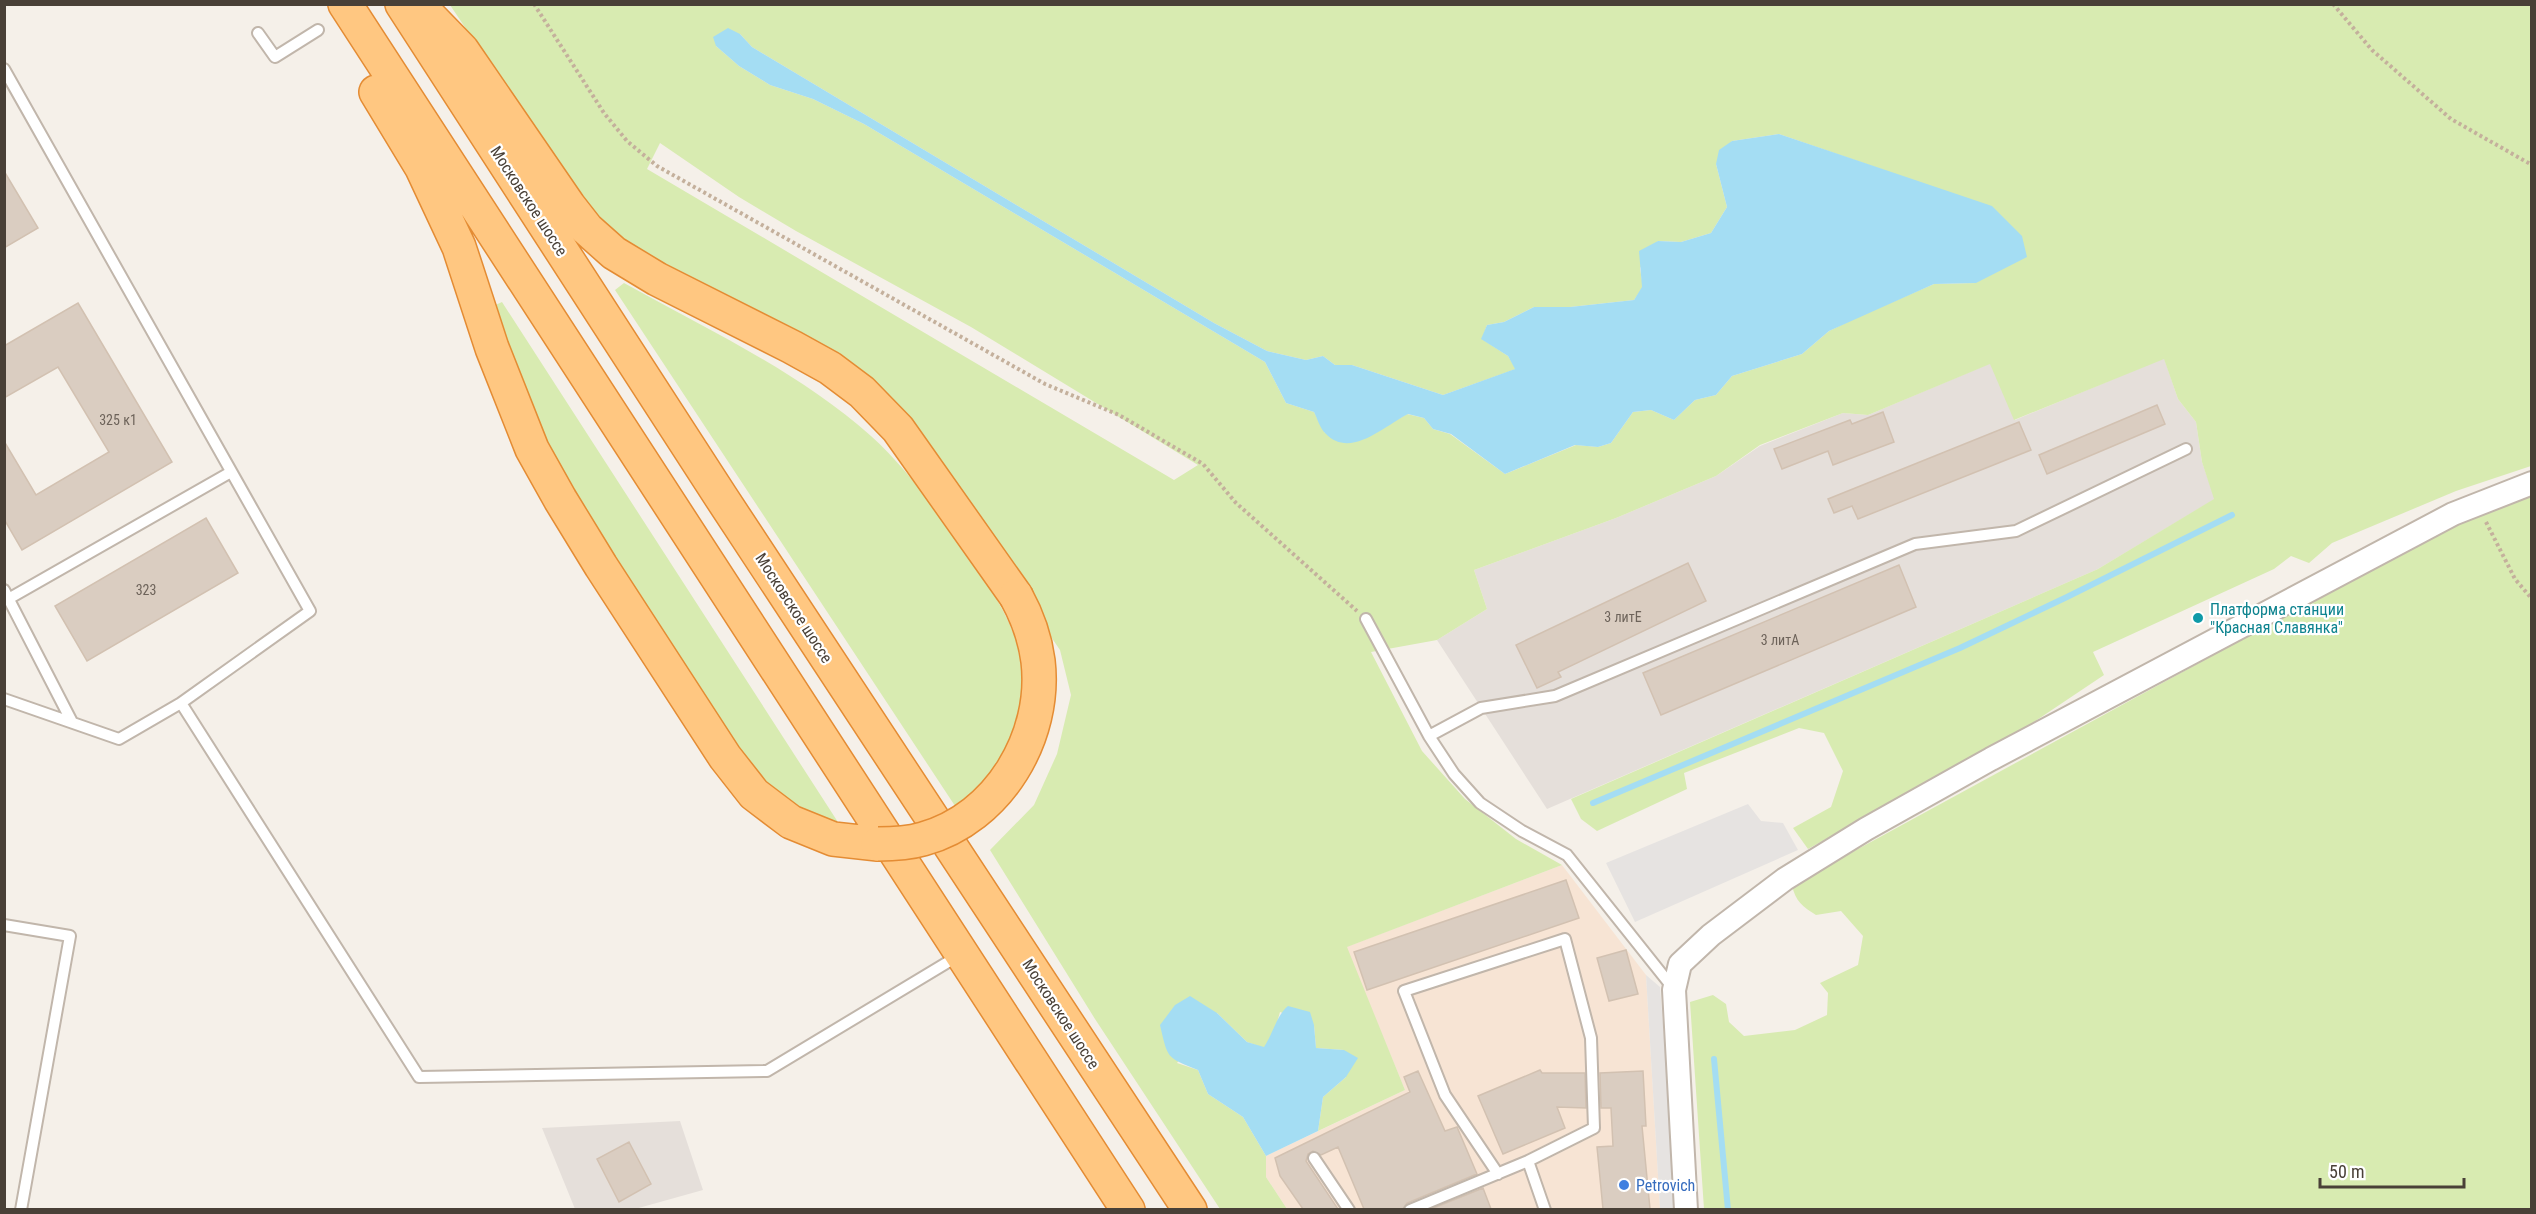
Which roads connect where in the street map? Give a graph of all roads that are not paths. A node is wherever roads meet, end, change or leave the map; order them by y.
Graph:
1 (339, 4) edge
2 (345, 4) edge
3 (402, 4) edge
4 (418, 4) edge
5 (318, 30) dead end
6 (258, 33) dead end
7 (4, 69) edge
8 (2186, 449) dead end
9 (231, 472) junction
10 (2532, 483) edge
11 (7, 594) edge
12 (1366, 619) road end
13 (4, 699) edge
14 (181, 703) junction
15 (72, 722) junction
16 (1429, 736) junction
17 (4, 925) edge
18 (962, 953) junction
19 (1674, 990) junction
20 (1314, 1158) dead end
21 (1528, 1161) junction
22 (1498, 1174) junction
23 (21, 1209) edge
24 (1128, 1209) edge
25 (1190, 1209) edge
26 (1349, 1209) edge
27 (1410, 1209) edge
28 (1545, 1209) edge
29 (1686, 1209) edge

1 - 4 highway, bridge
2 - 18 highway
3 - 25 highway, Московское шоссе
5 - 6 lane
7 - 9 lane
8 - 16 lane
9 - 11 lane
9 - 14 lane
10 - 19 street
11 - 15 lane
12 - 16 lane
13 - 15 lane
14 - 15 lane
14 - 18 lane
16 - 19 lane
17 - 23 lane
18 - 24 highway
19 - 29 street
20 - 26 lane
21 - 22 lane
21 - 22 lane
21 - 28 lane
22 - 27 lane

